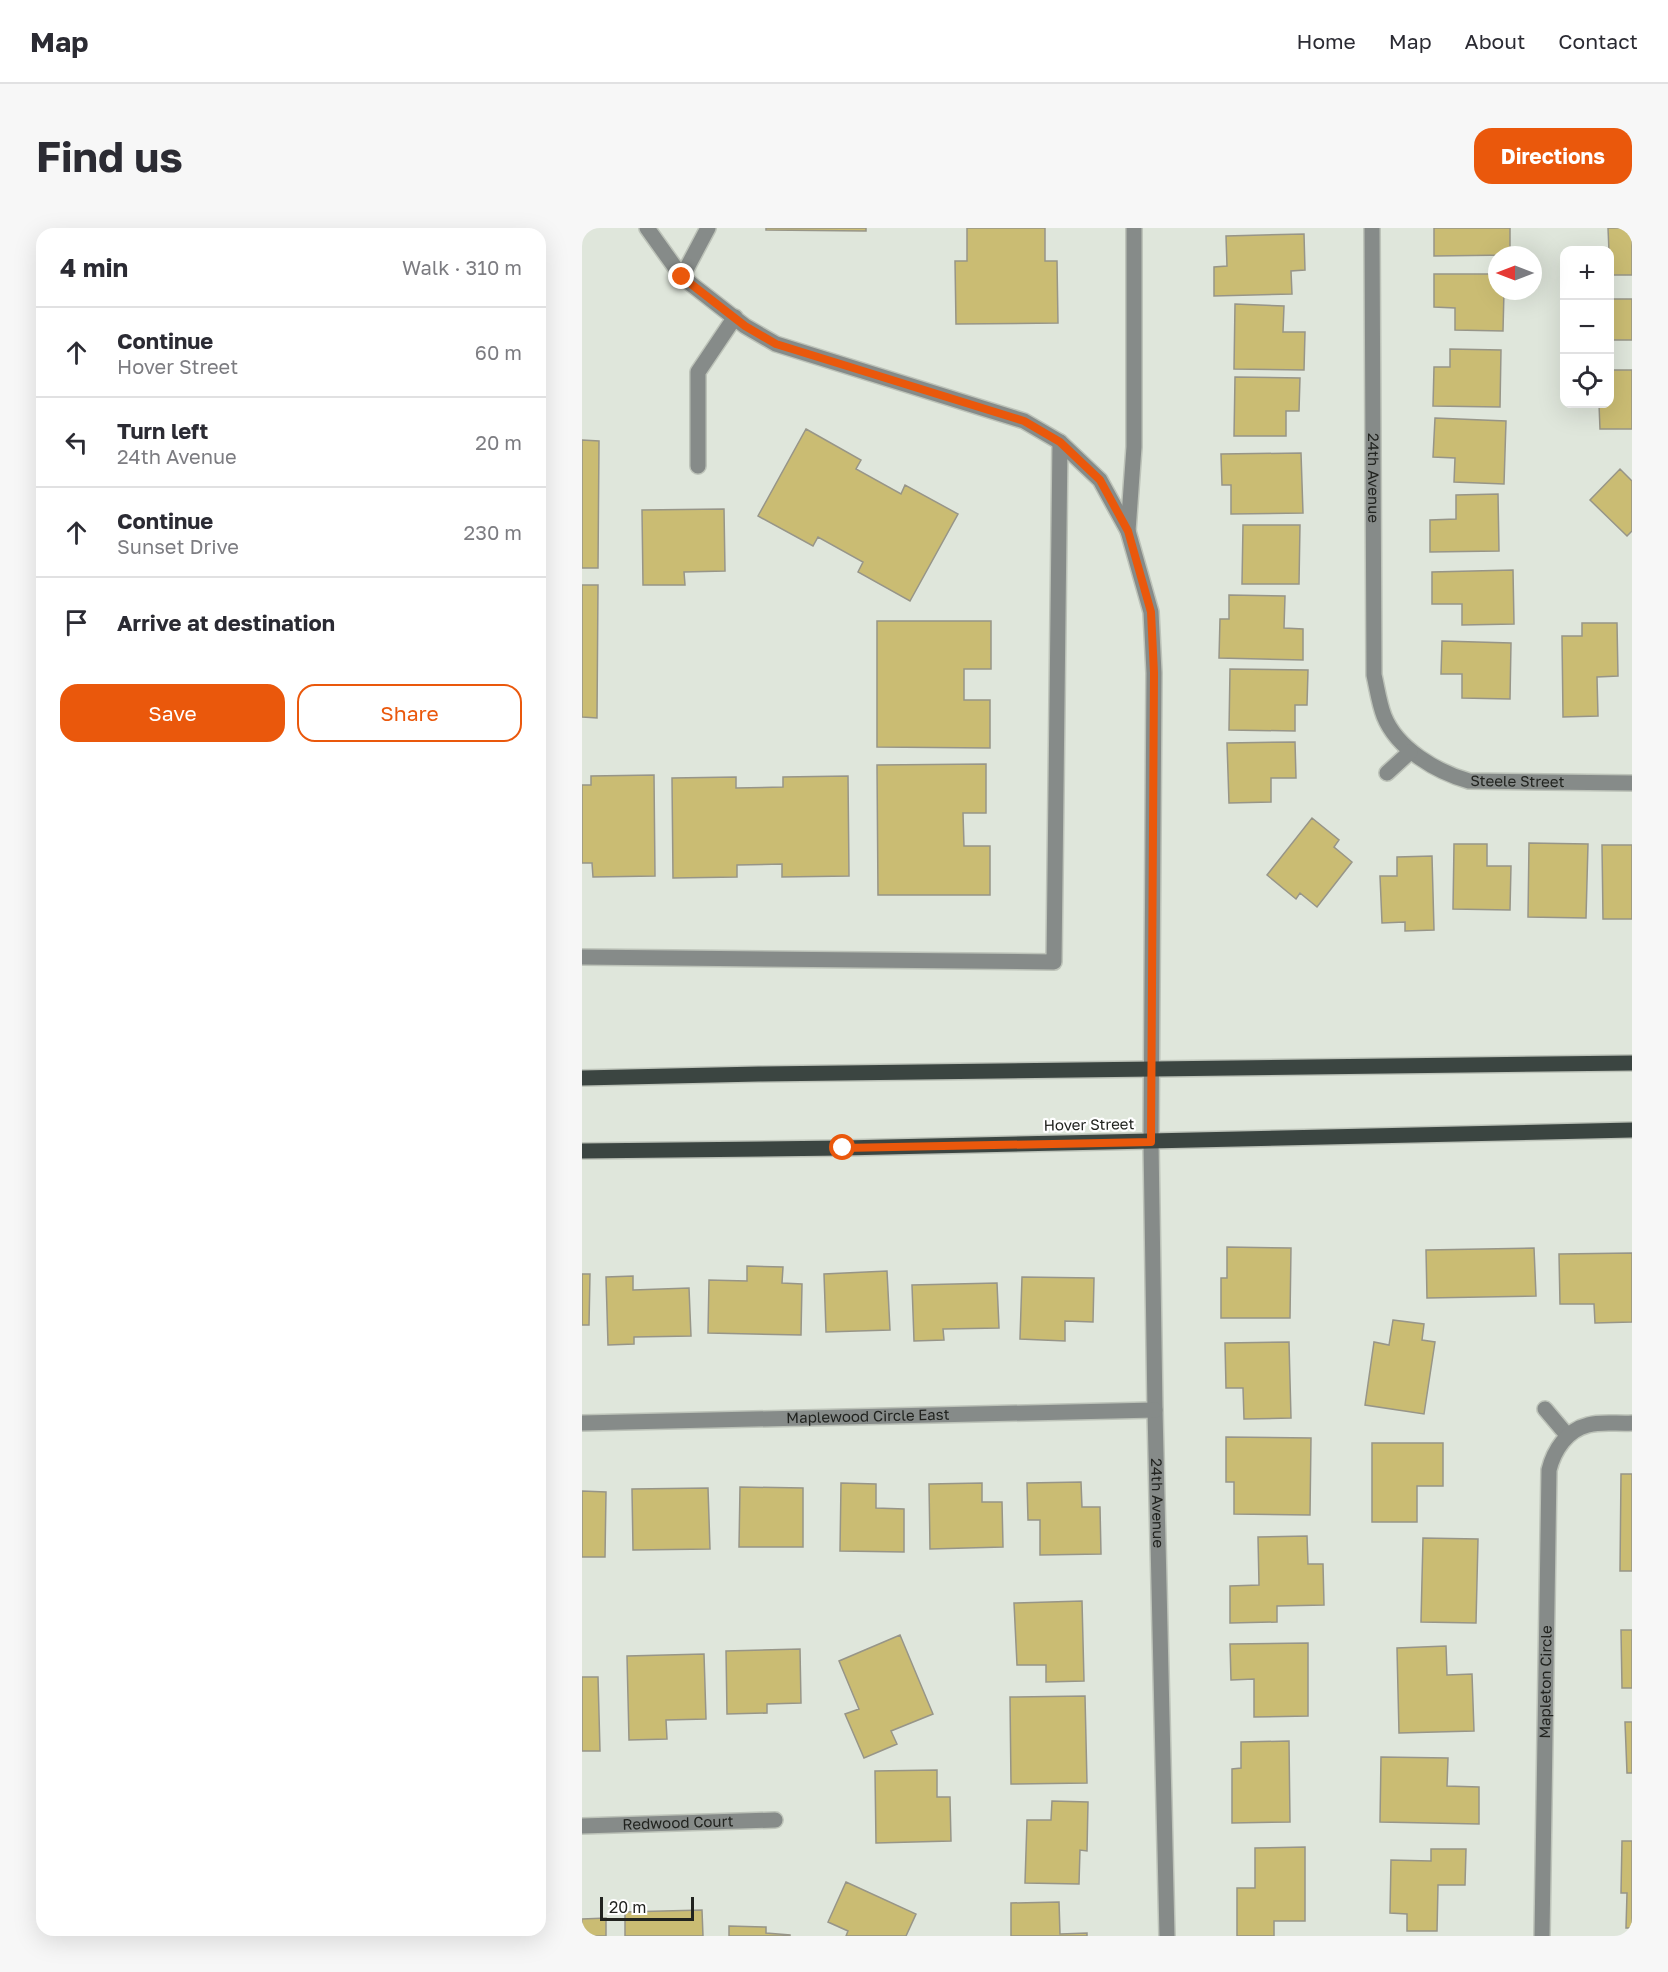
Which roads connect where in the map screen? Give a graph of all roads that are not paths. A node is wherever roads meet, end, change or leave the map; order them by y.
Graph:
1 (647, 228) edge
2 (708, 228) edge
3 (1134, 228) edge
4 (1372, 228) edge
5 (682, 277) junction
6 (735, 317) junction
7 (1060, 442) junction
8 (698, 466) dead end
9 (1128, 531) junction
10 (1390, 726) joint
11 (1410, 752) junction
12 (1387, 773) dead end
13 (1632, 783) edge
14 (582, 957) edge
15 (1632, 1063) edge
16 (1151, 1069) junction
17 (582, 1078) edge
18 (1632, 1130) edge
19 (1151, 1142) junction
20 (582, 1151) edge
21 (1545, 1409) dead end
22 (1155, 1410) junction
23 (582, 1423) edge
24 (1632, 1423) edge
25 (1568, 1435) junction
26 (775, 1820) dead end
27 (582, 1826) edge
28 (1167, 1936) edge
29 (1542, 1936) edge

1 - 5 street
2 - 5 street
3 - 9 street
4 - 10 street, 24th Avenue
5 - 6 street
6 - 7 street
6 - 8 street
7 - 9 street
7 - 14 street
9 - 16 street, 24th Avenue
10 - 11 street, Steele Street
11 - 12 street
11 - 13 street, Steele Street
15 - 16 main road
16 - 17 main road
16 - 19 street, 24th Avenue
18 - 19 main road, Hover Street
19 - 20 main road, Hover Street
19 - 22 street, 24th Avenue
21 - 25 street
22 - 23 street, Maplewood Circle East
22 - 28 street, 24th Avenue
24 - 25 street
25 - 29 street, Mapleton Circle
26 - 27 street, Redwood Court

